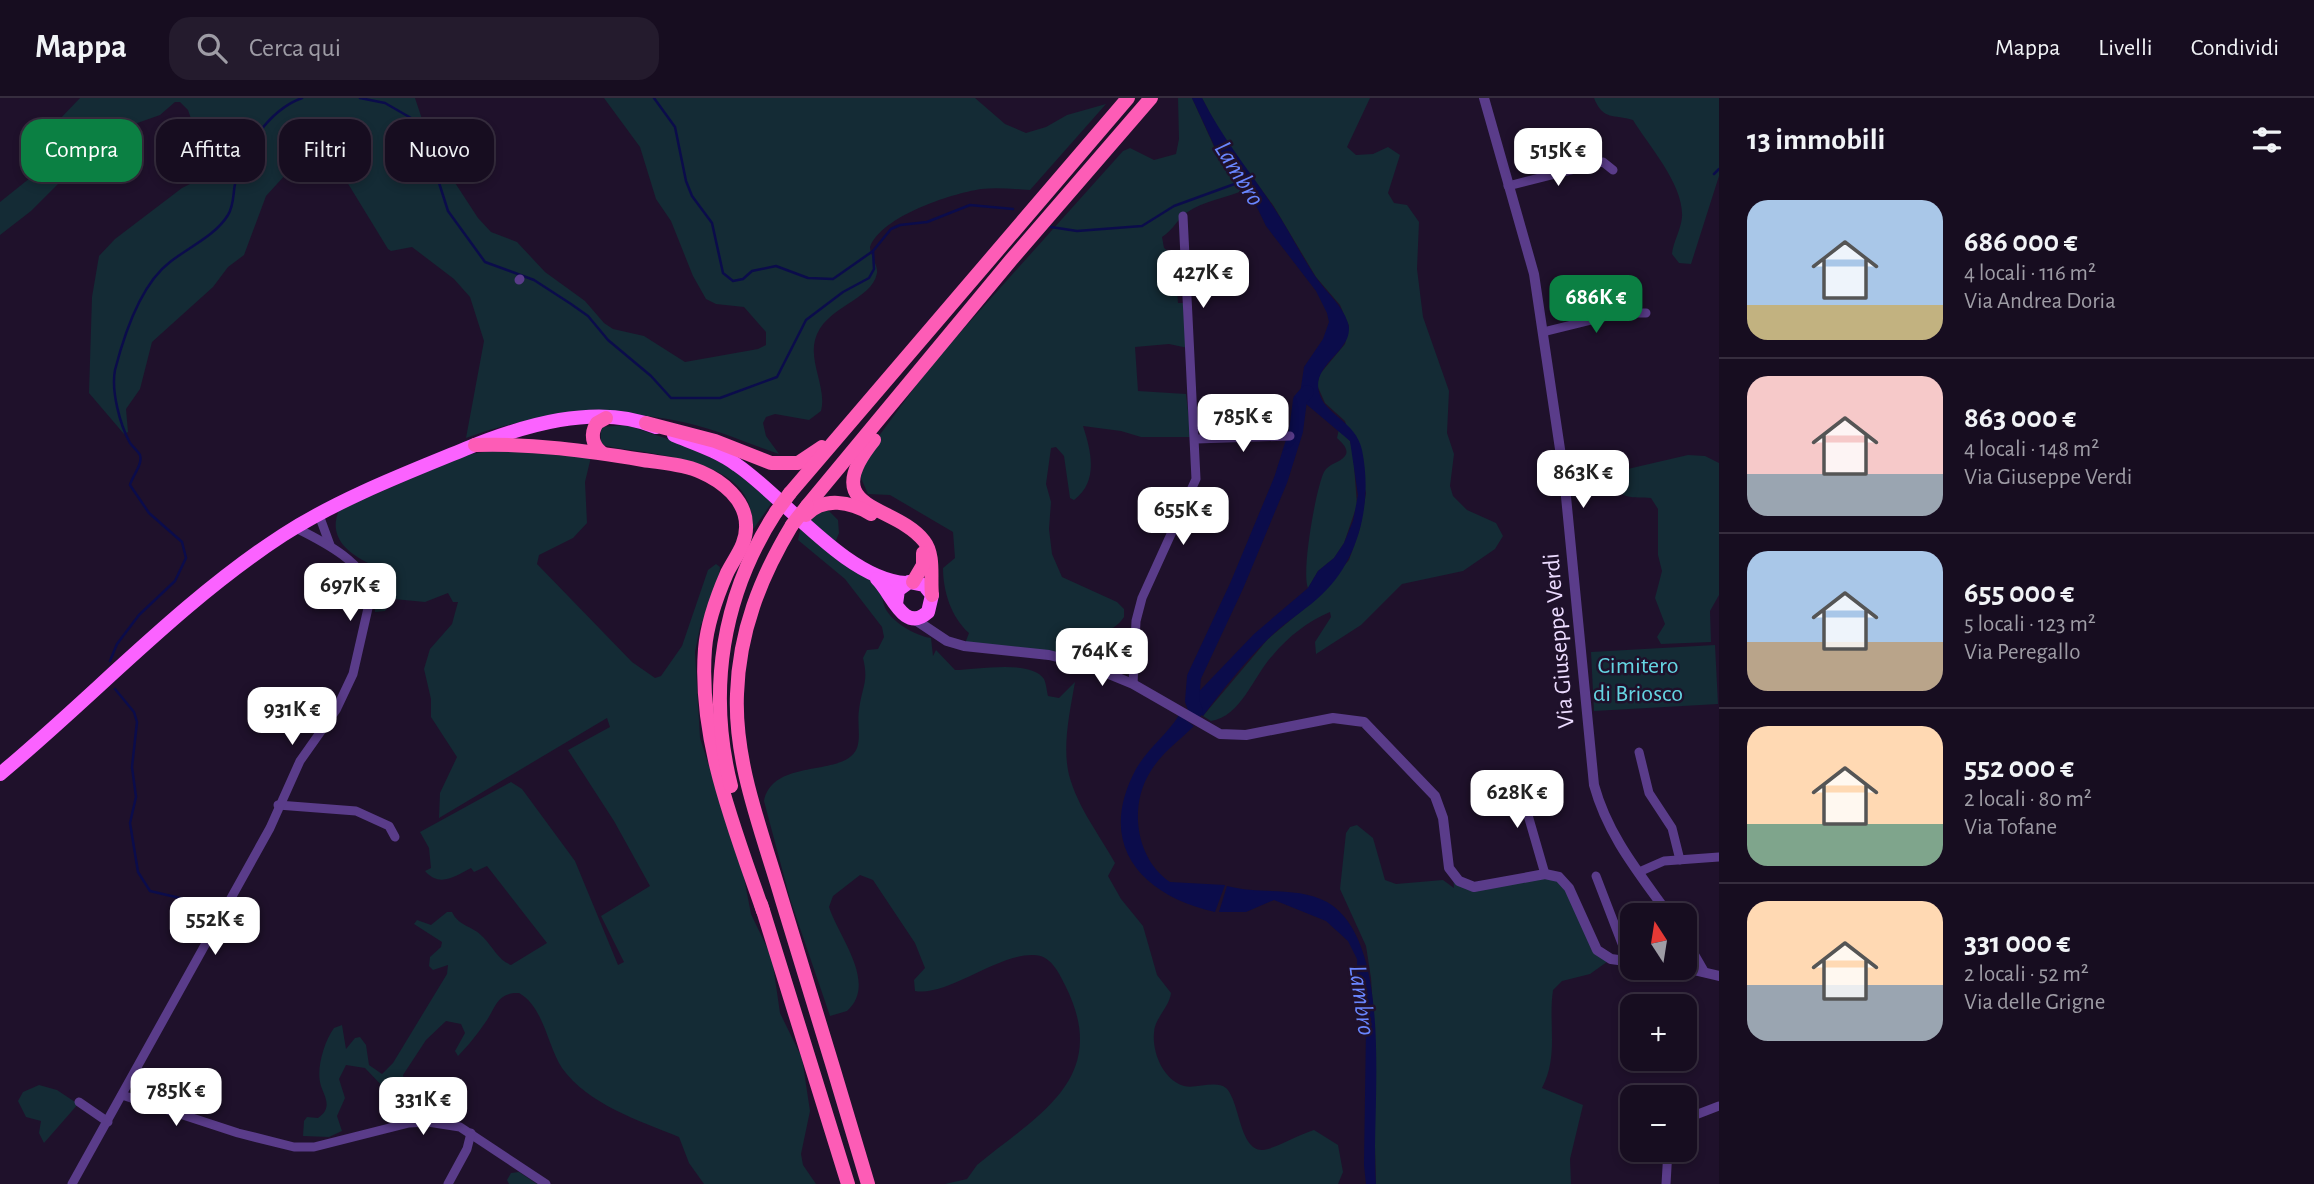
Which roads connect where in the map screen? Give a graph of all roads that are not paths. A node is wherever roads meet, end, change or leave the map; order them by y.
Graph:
1 (1128, 98) edge
2 (1152, 98) edge
3 (1484, 98) edge
4 (1613, 170) dead end
5 (1508, 186) junction
6 (1183, 216) dead end
7 (972, 282) junction
8 (1646, 313) dead end
9 (1543, 332) junction
10 (944, 341) junction
11 (606, 418) junction
12 (646, 423) junction
13 (1290, 436) dead end
14 (1196, 439) junction
15 (475, 445) junction
16 (602, 453) junction
17 (806, 511) junction
18 (320, 515) junction
19 (296, 528) junction
20 (331, 547) junction
21 (872, 574) junction
22 (909, 583) junction
23 (931, 601) junction
24 (895, 604) junction
25 (914, 619) junction
26 (947, 641) junction
27 (1133, 684) junction
28 (1639, 752) dead end
29 (0, 774) edge
30 (1517, 777) dead end
31 (278, 805) junction
32 (395, 837) dead end
33 (1719, 857) edge
34 (1680, 860) junction
35 (1639, 872) junction
36 (1545, 874) junction
37 (1596, 876) dead end
38 (1661, 903) edge
39 (762, 911) junction
40 (1620, 935) edge
41 (1698, 956) edge
42 (1698, 958) edge
43 (1620, 960) edge
44 (1698, 971) edge
45 (1704, 972) junction
46 (1719, 974) edge
47 (122, 1095) junction
48 (79, 1102) dead end
49 (1719, 1106) edge
50 (1697, 1114) edge
51 (108, 1122) junction
52 (471, 1133) junction
53 (1667, 1162) edge
54 (72, 1184) edge
55 (448, 1184) edge
56 (546, 1184) edge
57 (848, 1184) edge
58 (868, 1184) edge
59 (1666, 1184) edge

1 - 7 highway
2 - 10 highway
3 - 5 street, Via Giuseppe Verdi
4 - 5 street
5 - 9 street, Via Giuseppe Verdi
6 - 14 street
7 - 12 highway
7 - 39 highway, bridge
8 - 9 street
9 - 35 street, Via Giuseppe Verdi
10 - 17 highway
10 - 23 highway
11 - 12 main road
11 - 15 main road
11 - 16 highway
12 - 21 main road
13 - 14 street
14 - 27 street
15 - 16 highway
15 - 18 main road
16 - 39 highway
17 - 22 highway
17 - 58 highway, bridge
18 - 19 main road
18 - 20 street
19 - 20 street
19 - 29 main road
20 - 31 street
21 - 22 main road
21 - 24 main road
22 - 23 main road
22 - 24 main road
23 - 25 main road
23 - 26 street
24 - 25 main road
25 - 26 street
26 - 27 street
27 - 36 street
28 - 34 street
30 - 36 street
31 - 32 street
31 - 47 street
33 - 34 street
34 - 35 street
35 - 38 street, Via Giuseppe Verdi
36 - 43 street
37 - 40 street
39 - 57 highway
41 - 46 street
42 - 45 street
44 - 45 street
45 - 46 street
47 - 51 street
47 - 52 street
48 - 51 street
49 - 50 street
51 - 54 street
52 - 55 street
52 - 56 street
53 - 59 street

